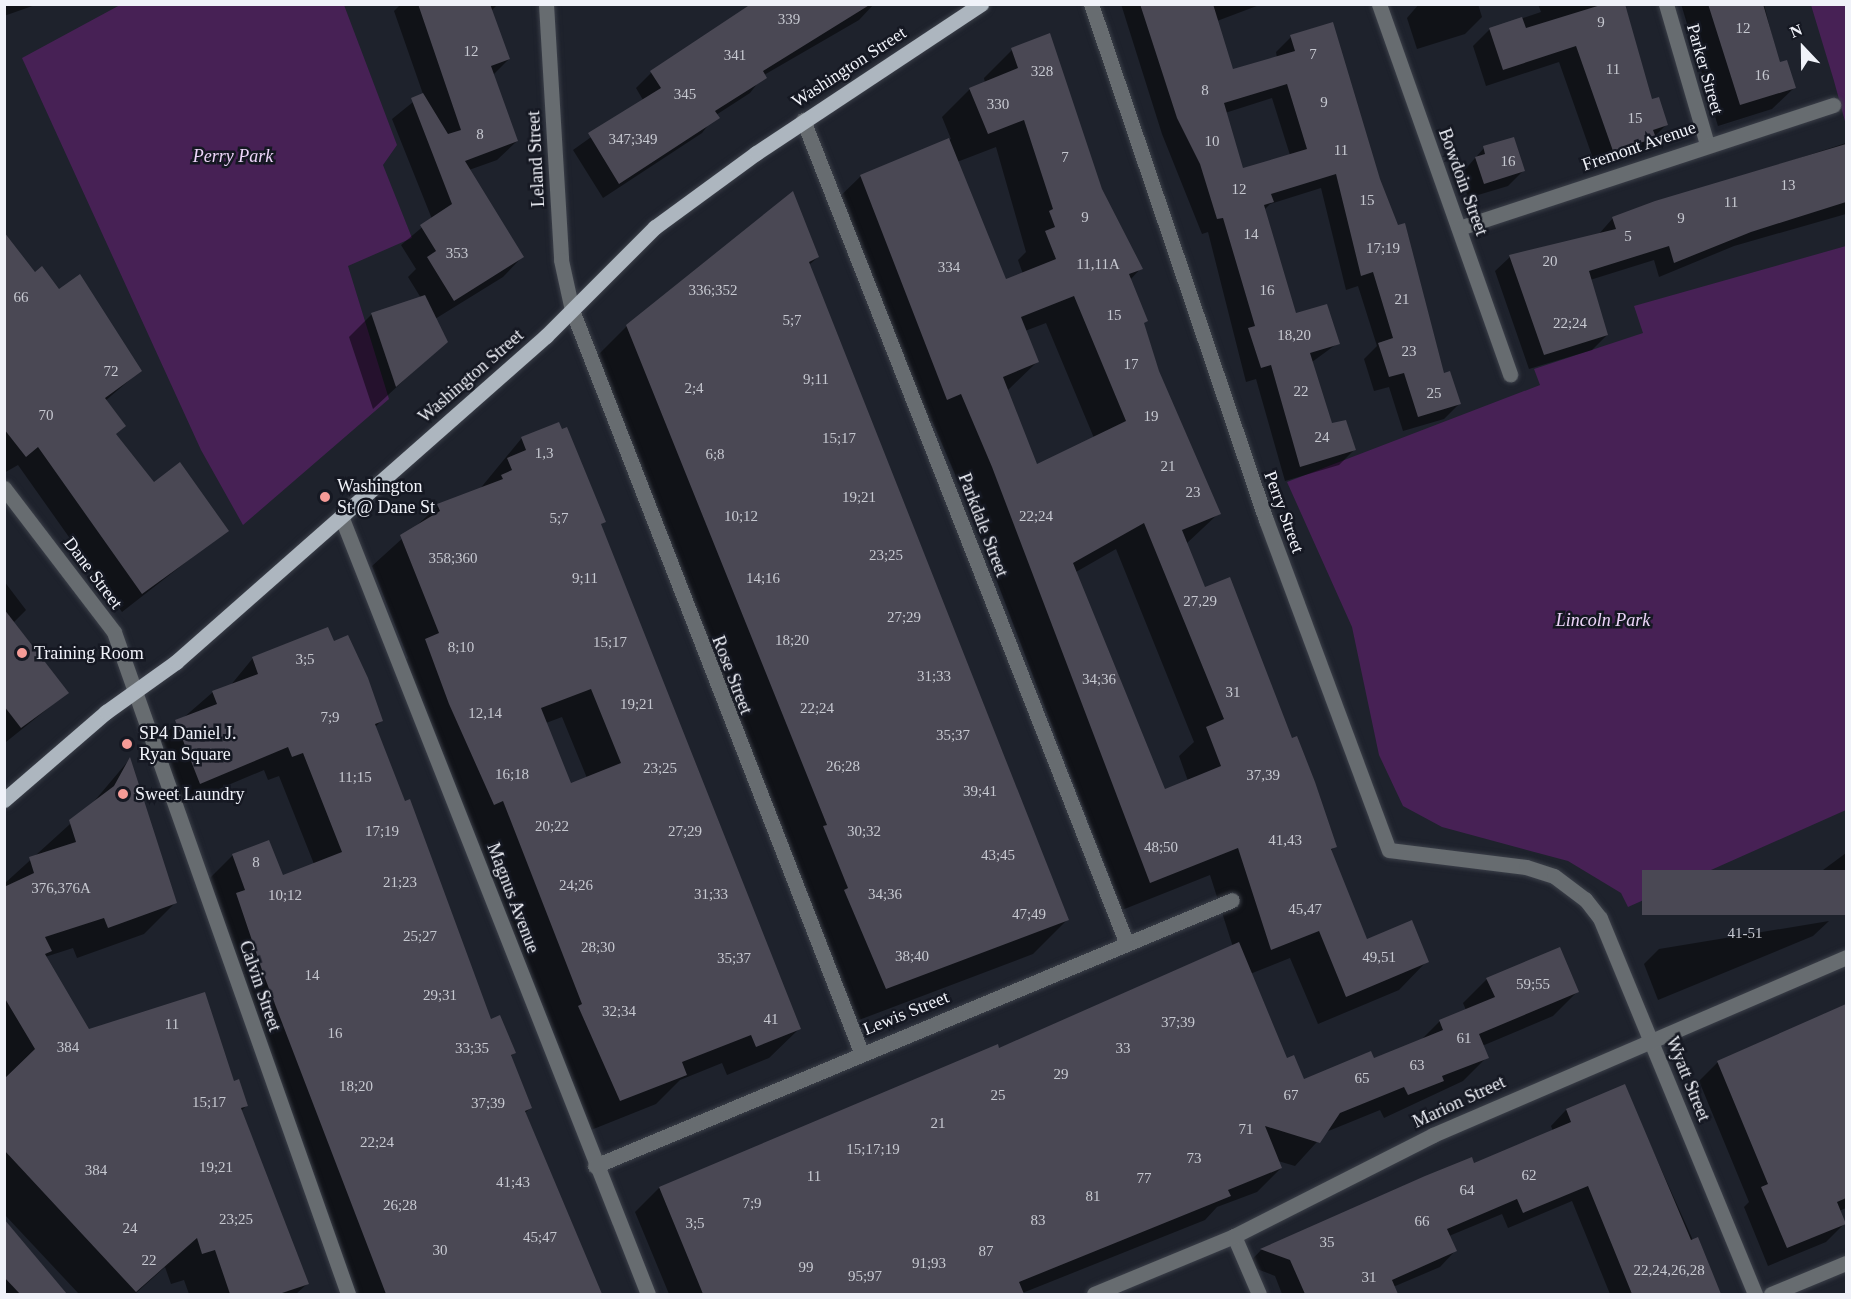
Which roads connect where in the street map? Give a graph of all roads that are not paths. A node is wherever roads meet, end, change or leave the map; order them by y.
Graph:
1 (546, 4) edge
2 (981, 4) edge
3 (1091, 4) edge
4 (1379, 4) edge
5 (1666, 4) edge
6 (1833, 105) dead end
7 (803, 120) junction
8 (1707, 144) junction
9 (1459, 228) junction
10 (572, 310) junction
11 (1510, 374) dead end
12 (4, 488) edge
13 (341, 516) junction
14 (136, 690) junction
15 (4, 800) edge
16 (1572, 888) joint
17 (1232, 900) dead end
18 (1127, 944) junction
19 (1846, 957) edge
20 (1651, 1039) junction
21 (861, 1052) junction
22 (595, 1166) junction
23 (1234, 1236) junction
24 (1846, 1263) edge
25 (348, 1294) edge
26 (648, 1294) edge
27 (1094, 1294) edge
28 (1259, 1294) edge
29 (1755, 1294) edge
30 (1771, 1294) edge

1 - 10 street, Leland Street
2 - 7 main road, Washington Street
3 - 16 street, Perry Street
4 - 9 street, Bowdoin Street
5 - 8 street, Parker Street
6 - 8 street, Fremont Avenue
7 - 10 main road, Washington Street
7 - 18 street, Parkdale Street
8 - 9 street, Fremont Avenue
9 - 11 street, Bowdoin Street
10 - 13 main road, Washington Street
10 - 21 street, Rose Street
12 - 14 street, Dane Street
13 - 14 main road, Washington Street
13 - 22 street, Magnus Avenue
14 - 15 main road, Washington Street
14 - 25 street, Calvin Street
16 - 20 street, Wyatt Street
17 - 18 street, Lewis Street
18 - 21 street, Lewis Street
19 - 20 street, Marion Street
20 - 23 street, Marion Street
20 - 29 street, Wyatt Street
21 - 22 street, Lewis Street
22 - 26 street, Magnus Avenue
23 - 27 street, Marion Street
23 - 28 street
24 - 30 street

